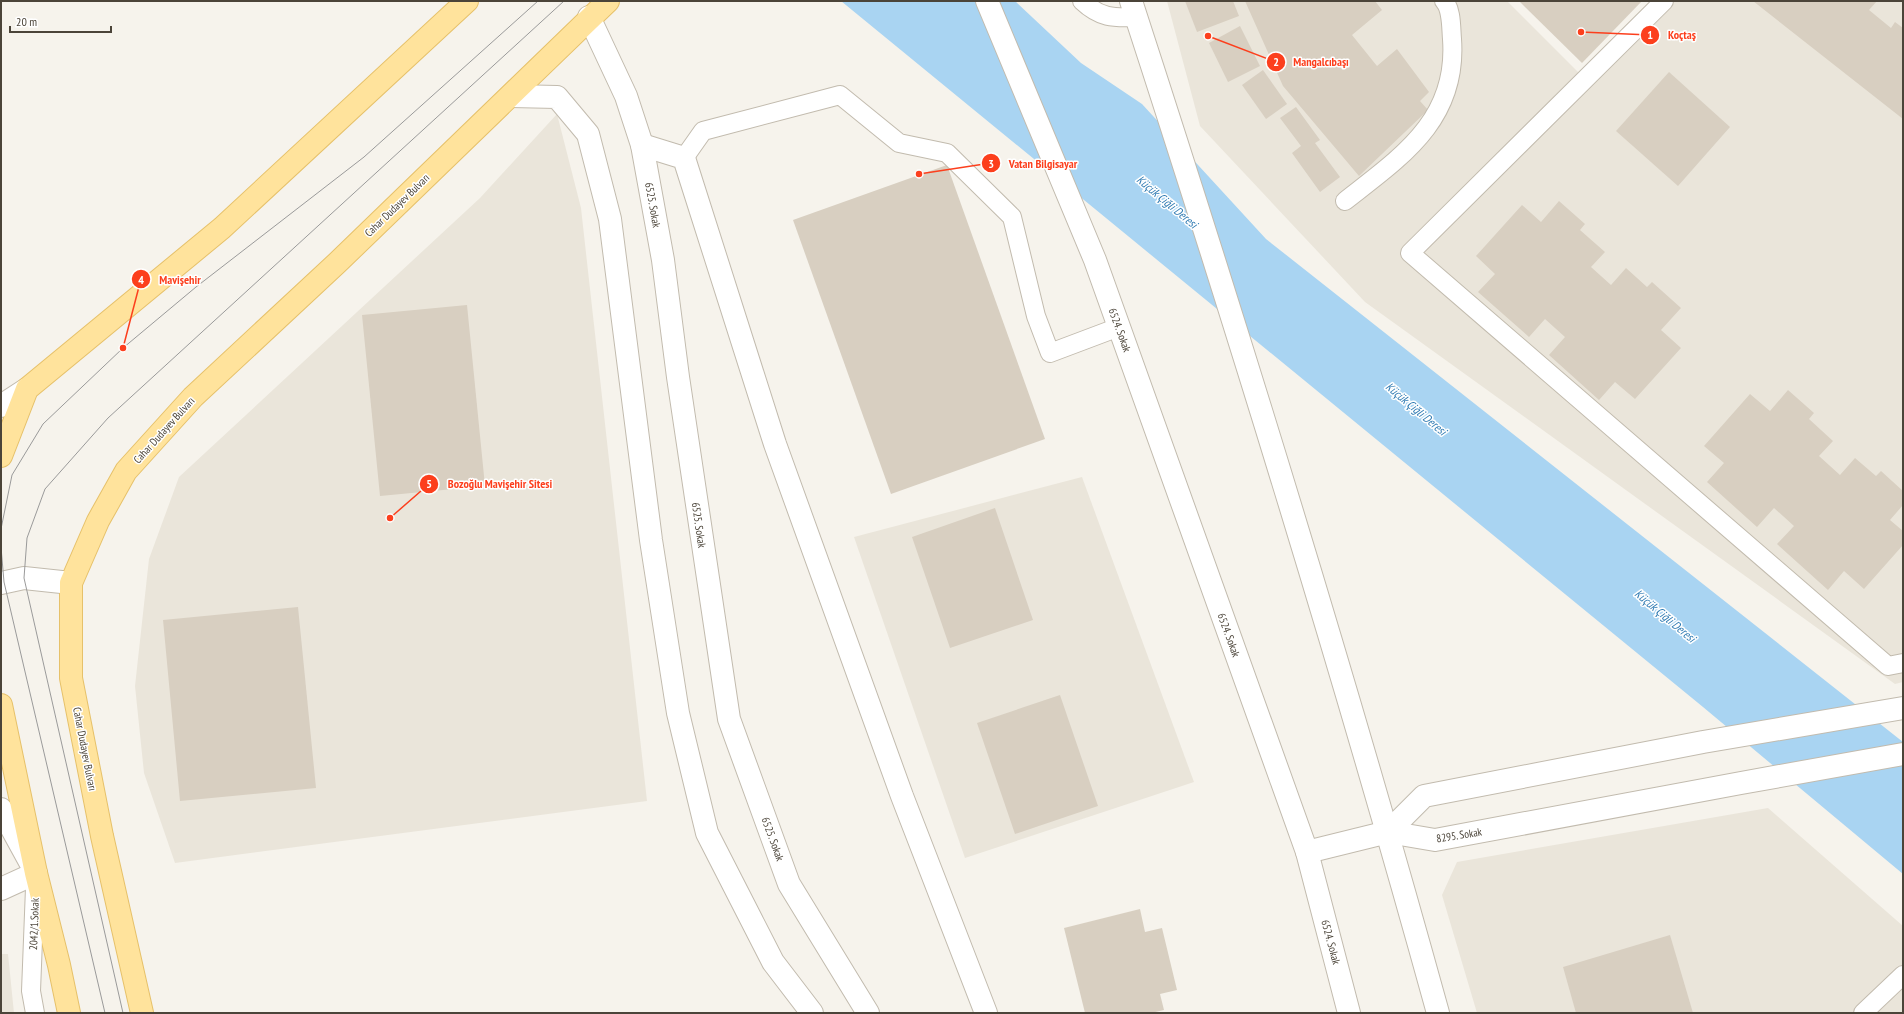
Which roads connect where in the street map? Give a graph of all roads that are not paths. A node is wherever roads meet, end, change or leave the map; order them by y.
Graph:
1 (467, 1) edge
2 (608, 1) edge
3 (987, 1) edge
4 (1082, 1) edge
5 (1444, 1) edge
6 (1664, 1) edge
7 (1133, 9) edge
8 (590, 17) junction
9 (511, 96) junction
10 (642, 145) junction
11 (684, 158) junction
12 (1345, 201) dead end
13 (1119, 327) junction
14 (27, 389) junction
15 (1, 406) edge
16 (1, 456) edge
17 (1, 582) edge
18 (71, 583) junction
19 (1903, 663) edge
20 (1, 705) edge
21 (1901, 708) edge
22 (1903, 754) edge
23 (1, 809) edge
24 (1388, 832) junction
25 (1307, 852) junction
26 (36, 873) junction
27 (1, 889) edge
28 (1903, 975) edge
29 (35, 1013) edge
30 (69, 1013) edge
31 (142, 1013) edge
32 (812, 1013) edge
33 (868, 1013) edge
34 (986, 1013) edge
35 (1349, 1013) edge
36 (1438, 1013) edge
37 (1863, 1013) edge

1 - 14 main road
2 - 8 main road, Cahar Dudayev Bulvarı
3 - 13 street, 6524. Sokak
4 - 7 lane
5 - 12 lane
6 - 19 lane
7 - 24 street
8 - 9 main road, Cahar Dudayev Bulvarı
8 - 10 street, 6525. Sokak
9 - 18 main road, Cahar Dudayev Bulvarı
9 - 32 street
10 - 11 street
10 - 33 street, 6525. Sokak
11 - 13 lane
11 - 34 street
13 - 25 street, 6524. Sokak
14 - 15 street
14 - 16 main road
17 - 18 street
18 - 31 main road, Cahar Dudayev Bulvarı
20 - 26 main road
21 - 24 street
22 - 24 street, 8295. Sokak
23 - 26 street
24 - 25 street
24 - 36 street
25 - 35 street, 6524. Sokak
26 - 27 street
26 - 29 lane, 2042/1.Sokak
26 - 30 main road
28 - 37 lane

